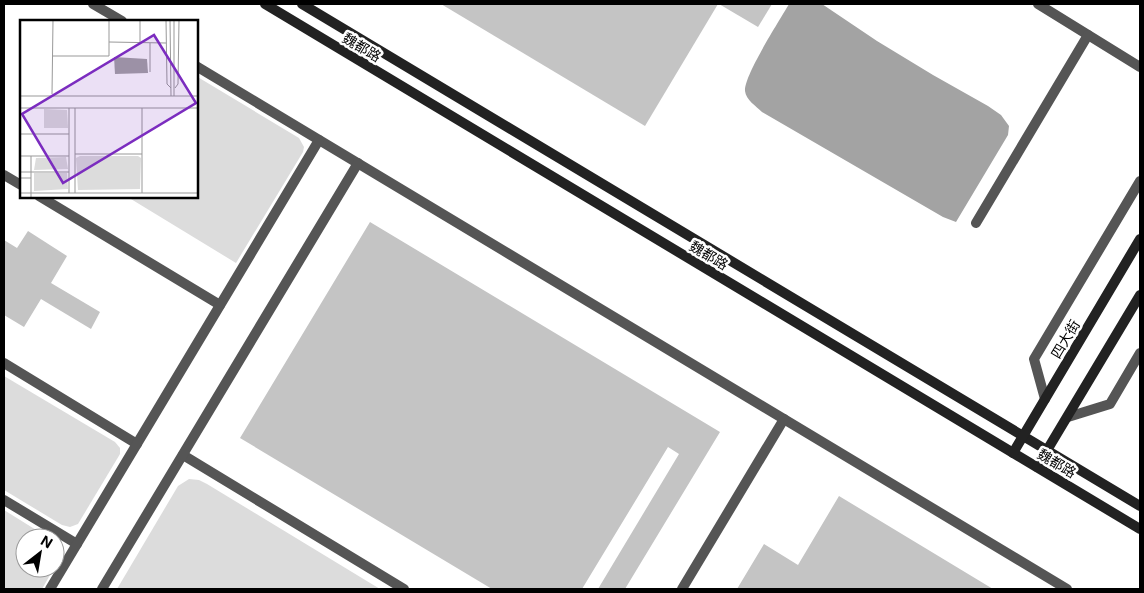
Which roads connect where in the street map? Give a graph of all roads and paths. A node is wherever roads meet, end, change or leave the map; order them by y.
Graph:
1 (93, 4) edge
2 (265, 4) edge
3 (302, 4) edge
4 (1038, 4) edge
5 (120, 20) edge
6 (1088, 35) junction
7 (198, 67) edge
8 (1140, 67) edge
9 (319, 140) junction
10 (358, 163) junction
11 (4, 175) edge
12 (1140, 181) edge
13 (20, 184) edge
14 (42, 198) edge
15 (976, 223) dead end
16 (1140, 240) edge
17 (1140, 295) edge
18 (220, 304) junction
19 (1140, 353) edge
20 (4, 364) edge
21 (1045, 399) junction
22 (1068, 417) junction
23 (784, 419) junction
24 (1023, 436) junction
25 (137, 444) junction
26 (1047, 451) junction
27 (1013, 453) junction
28 (183, 455) junction
29 (1037, 468) junction
30 (4, 500) edge
31 (1140, 506) edge
32 (1140, 529) edge
33 (77, 544) junction
34 (50, 589) edge
35 (102, 589) edge
36 (404, 589) edge
37 (682, 589) edge
38 (1068, 589) edge

1 - 5 street
2 - 27 main road, 魏都路
3 - 24 main road, 魏都路
4 - 6 street
6 - 8 street
6 - 15 street
7 - 9 street
9 - 10 street
9 - 18 street
10 - 23 street
10 - 28 street
11 - 13 street
12 - 21 street
14 - 18 street
16 - 21 main road, 四大街
17 - 22 main road
18 - 25 street
19 - 22 street
20 - 25 street
21 - 24 main road, 四大街
22 - 26 main road
23 - 37 street
23 - 38 street
24 - 26 main road, 魏都路
24 - 27 main road, 四大街
25 - 33 street
26 - 29 main road
26 - 31 main road, 魏都路
27 - 29 main road, 魏都路
28 - 35 street
28 - 36 street
29 - 32 main road, 魏都路
30 - 33 street
33 - 34 street

